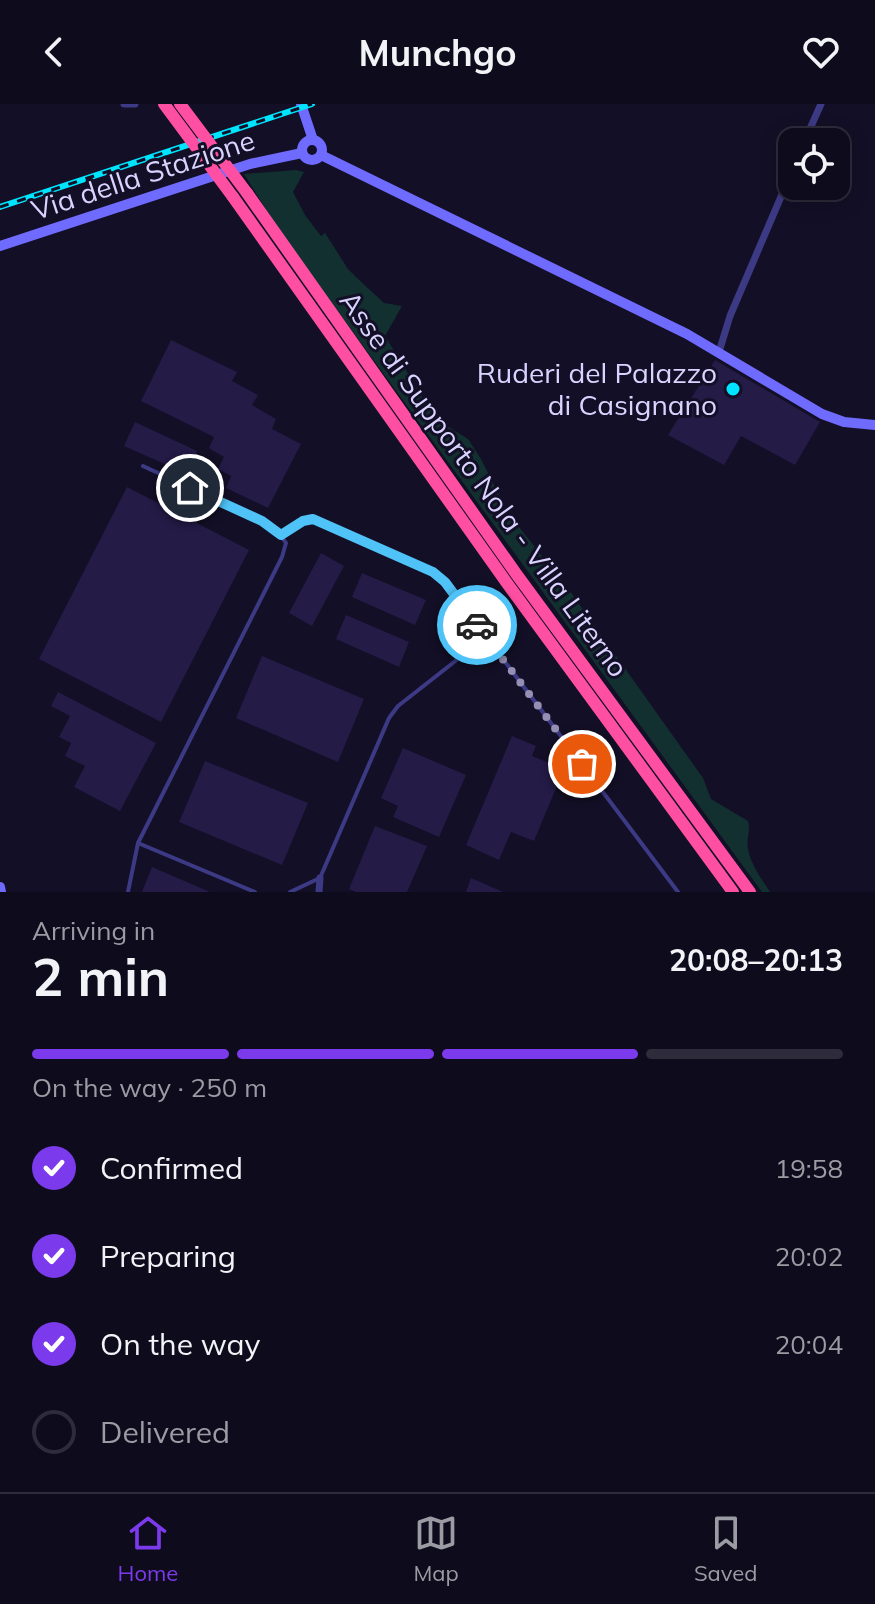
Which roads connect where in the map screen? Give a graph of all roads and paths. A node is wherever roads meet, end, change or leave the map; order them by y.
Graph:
1 (124, 104) edge
2 (135, 104) edge
3 (164, 104) edge
4 (180, 104) edge
5 (301, 104) edge
6 (821, 104) edge
7 (810, 128) edge
8 (313, 140) junction
9 (302, 153) junction
10 (321, 155) junction
11 (240, 195) junction
12 (780, 200) edge
13 (0, 246) edge
14 (719, 352) junction
15 (875, 425) edge
16 (143, 466) dead end
17 (281, 535) junction
18 (486, 637) junction
19 (138, 843) junction
20 (320, 878) junction
21 (128, 892) edge
22 (255, 892) edge
23 (290, 892) edge
24 (319, 892) edge
25 (678, 892) edge
26 (733, 892) edge
27 (750, 892) edge

1 - 2 street
3 - 11 highway, Asse di Supporto Nola - Villa Literno, bridge
4 - 11 highway, Asse di Supporto Nola - Villa Literno, bridge
5 - 8 street
6 - 7 street
8 - 9 street
8 - 10 street
9 - 10 street
9 - 13 street, Via della Stazione
10 - 14 street
11 - 26 highway, Asse di Supporto Nola - Villa Literno
11 - 27 highway, Asse di Supporto Nola - Villa Literno
12 - 14 street
14 - 15 street
16 - 17 lane
17 - 18 lane
17 - 19 lane
18 - 20 lane
18 - 25 lane
19 - 21 lane
19 - 22 lane
20 - 23 lane
20 - 24 street

